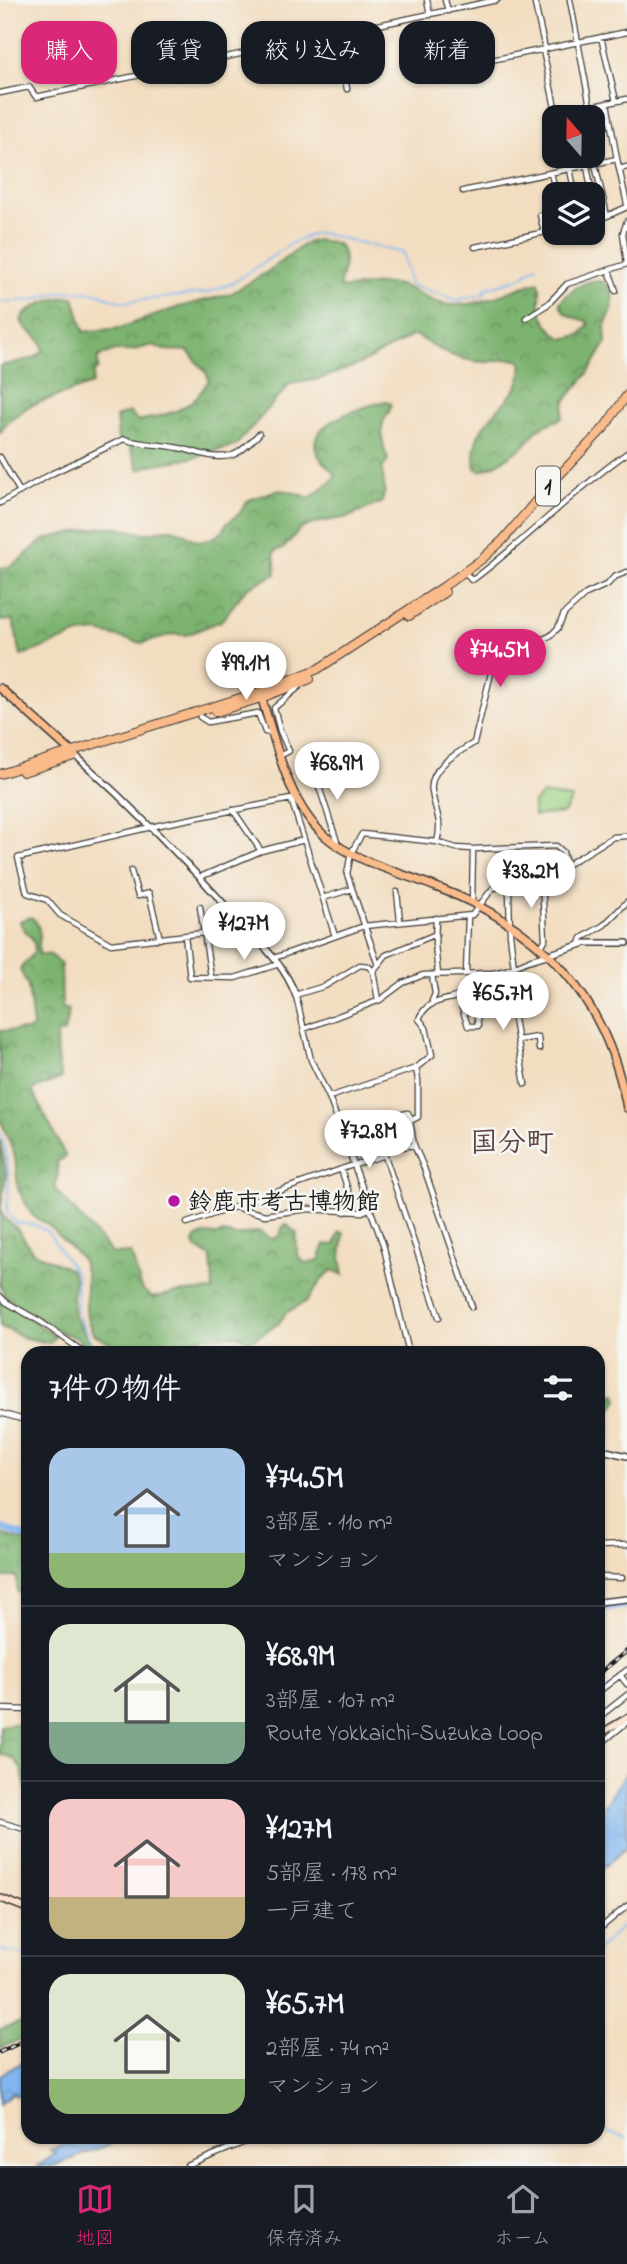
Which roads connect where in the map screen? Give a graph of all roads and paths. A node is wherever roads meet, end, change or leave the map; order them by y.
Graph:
1 (427, 0) edge
2 (445, 0) edge
3 (497, 0) edge
4 (534, 0) edge
5 (570, 0) edge
6 (448, 11) junction
7 (430, 15) junction
8 (385, 24) edge
9 (627, 32) edge
10 (601, 37) junction
11 (579, 42) junction
12 (544, 49) junction
13 (241, 54) edge
14 (495, 59) edge
15 (346, 84) edge
16 (347, 89) dead end
17 (0, 93) edge
18 (627, 99) edge
19 (616, 101) junction
20 (607, 103) junction
21 (555, 105) edge
22 (590, 105) edge
23 (598, 105) edge
24 (617, 159) junction
25 (606, 162) edge
26 (627, 167) edge
27 (575, 168) edge
28 (597, 168) edge
29 (569, 169) junction
30 (619, 169) junction
31 (551, 173) junction
32 (553, 182) edge
33 (572, 182) edge
34 (463, 191) dead end
35 (627, 205) edge
36 (540, 215) dead end
37 (607, 216) joint
38 (627, 221) edge
39 (542, 224) edge
40 (542, 232) edge
41 (475, 247) dead end
42 (627, 264) edge
43 (609, 270) junction
44 (615, 291) dead end
45 (526, 318) dead end
46 (627, 395) edge
47 (627, 405) edge
48 (259, 434) dead end
49 (627, 453) edge
50 (0, 457) edge
51 (20, 492) junction
52 (0, 503) edge
53 (627, 572) edge
54 (466, 575) junction
55 (319, 671) junction
56 (310, 679) junction
57 (0, 688) edge
58 (260, 695) junction
59 (236, 706) junction
60 (200, 717) junction
61 (238, 717) junction
62 (273, 732) junction
63 (73, 753) junction
64 (281, 755) junction
65 (312, 765) dead end
66 (4, 775) edge
67 (293, 798) junction
68 (233, 810) junction
69 (153, 827) junction
70 (627, 836) edge
71 (304, 841) junction
72 (437, 842) junction
73 (339, 846) junction
74 (508, 848) junction
75 (472, 849) junction
76 (261, 851) junction
77 (351, 853) junction
78 (566, 866) junction
79 (131, 871) dead end
80 (200, 877) junction
81 (542, 880) junction
82 (509, 884) junction
83 (352, 889) junction
84 (397, 892) dead end
85 (323, 898) junction
86 (627, 902) edge
87 (476, 903) junction
88 (200, 906) dead end
89 (468, 915) junction
90 (436, 918) junction
91 (400, 921) junction
92 (510, 923) junction
93 (364, 926) junction
94 (246, 928) junction
95 (204, 934) junction
96 (436, 934) junction
97 (185, 936) junction
98 (335, 936) junction
99 (428, 938) junction
100 (160, 939) junction
101 (627, 943) edge
102 (435, 944) junction
103 (580, 944) junction
104 (541, 947) junction
105 (548, 954) junction
106 (274, 958) junction
107 (530, 960) joint
108 (279, 964) junction
109 (378, 965) junction
110 (514, 968) junction
111 (373, 971) junction
112 (466, 974) junction
113 (484, 974) junction
114 (432, 975) junction
115 (439, 975) junction
116 (211, 977) junction
117 (479, 981) junction
118 (471, 992) junction
119 (295, 996) junction
120 (378, 1000) junction
121 (432, 1002) junction
122 (461, 1009) dead end
123 (304, 1029) junction
124 (517, 1040) junction
125 (539, 1049) dead end
126 (415, 1068) junction
127 (526, 1084) dead end
128 (329, 1097) junction
129 (627, 1108) edge
130 (388, 1117) dead end
131 (410, 1120) junction
132 (400, 1123) dead end
133 (414, 1145) junction
134 (383, 1153) junction
135 (354, 1165) junction
136 (341, 1169) junction
137 (244, 1208) junction
138 (370, 1209) junction
139 (345, 1212) junction
140 (187, 1223) dead end
141 (0, 1296) edge
142 (472, 1307) dead end
143 (439, 1317) dead end
144 (75, 1346) edge
145 (407, 1346) edge
146 (0, 1413) edge
147 (21, 1419) edge
148 (605, 1451) edge
149 (627, 1456) edge
150 (627, 1545) edge
151 (605, 1546) edge
152 (605, 1577) edge
153 (622, 1578) dead end
154 (627, 1599) edge
155 (605, 1601) edge
156 (627, 1670) edge
157 (620, 1675) junction
158 (627, 1684) edge
159 (605, 1687) edge
160 (627, 1695) edge
161 (0, 1709) edge
162 (21, 1710) edge
163 (605, 1712) edge
164 (627, 1720) edge
165 (605, 1731) edge
166 (605, 1740) edge
167 (0, 1822) edge
168 (21, 1828) edge
169 (0, 1898) edge
170 (21, 1906) edge
171 (627, 1906) edge
172 (605, 1924) edge
173 (240, 2144) edge
174 (187, 2166) edge

1 - 7 street
2 - 6 street
3 - 6 street
4 - 12 street
5 - 11 street
6 - 7 street
7 - 8 street
9 - 10 street
10 - 11 street
10 - 19 street
11 - 12 street
11 - 22 street
12 - 14 street
12 - 21 street
13 - 17 street
15 - 16 street
18 - 19 street
19 - 20 street
20 - 23 street
20 - 24 street
24 - 25 street
24 - 30 street
26 - 30 street
27 - 29 street
28 - 37 street
29 - 31 street
29 - 33 street
30 - 35 street
31 - 32 street
31 - 34 street
35 - 37 street
36 - 39 street
38 - 42 street
40 - 41 street
42 - 43 street
43 - 44 street
43 - 45 street
46 - 54 highway, 1
47 - 54 highway, 1
48 - 51 street
49 - 54 street
50 - 51 street
51 - 52 street
53 - 72 street
54 - 55 highway, 1
55 - 56 highway, 1
55 - 58 highway, 1
56 - 58 highway, 1
56 - 64 street
57 - 63 main road
58 - 59 highway, 1
58 - 62 main road
58 - 63 highway, 1
59 - 60 highway, 1
59 - 61 street
60 - 61 street
60 - 63 highway, 1
61 - 62 street
62 - 64 main road
63 - 66 highway, 1
63 - 69 street
64 - 67 main road
65 - 73 street
67 - 68 street
67 - 71 street
67 - 73 main road
68 - 69 street
68 - 76 street
69 - 80 street
69 - 100 street
70 - 78 street
71 - 76 street
71 - 85 street
72 - 75 street
72 - 77 street
73 - 77 main road
74 - 75 street
74 - 78 street
74 - 82 street
75 - 87 street
76 - 80 street
77 - 83 street
77 - 87 main road
78 - 81 street
79 - 100 street
80 - 94 street
81 - 82 street
81 - 104 street
82 - 87 street
82 - 92 street
83 - 85 street
83 - 93 street
84 - 91 street
85 - 98 street
86 - 103 street
87 - 89 street
87 - 92 main road
88 - 95 street
89 - 90 street
89 - 112 street
90 - 91 street
90 - 96 street
91 - 93 street
92 - 104 main road
92 - 110 street
93 - 98 street
93 - 109 street
94 - 95 street
94 - 106 street
95 - 97 street
95 - 116 street
96 - 99 street
96 - 102 street
97 - 100 street
97 - 116 street
98 - 106 street
99 - 102 street
99 - 109 street
101 - 103 street
102 - 115 street
103 - 105 street
104 - 105 main road
105 - 107 street
105 - 129 main road
106 - 108 street
107 - 110 street
108 - 116 street
108 - 119 street
109 - 111 street
110 - 113 street
111 - 119 street
111 - 120 street
112 - 113 street
112 - 115 street
113 - 117 street
114 - 115 street
114 - 120 street
114 - 121 street
117 - 118 street
117 - 124 street
118 - 121 street
118 - 122 street
119 - 123 street
120 - 123 street
121 - 126 street
123 - 128 street
124 - 125 street
124 - 127 street
126 - 128 street
126 - 131 street
128 - 135 street
130 - 131 street
131 - 132 street
131 - 133 street
133 - 134 street
133 - 142 street
134 - 135 street
134 - 143 street
135 - 136 street
135 - 138 street
136 - 137 street
136 - 139 street
137 - 139 street
137 - 140 street
138 - 139 street
138 - 145 street
141 - 144 street
146 - 147 street
148 - 149 street
150 - 151 street
152 - 153 street
154 - 155 street
156 - 157 street
157 - 158 street
157 - 159 street
160 - 163 street
161 - 162 street
164 - 165 main road
164 - 166 street
167 - 168 street
169 - 170 main road
171 - 172 street
173 - 174 street

